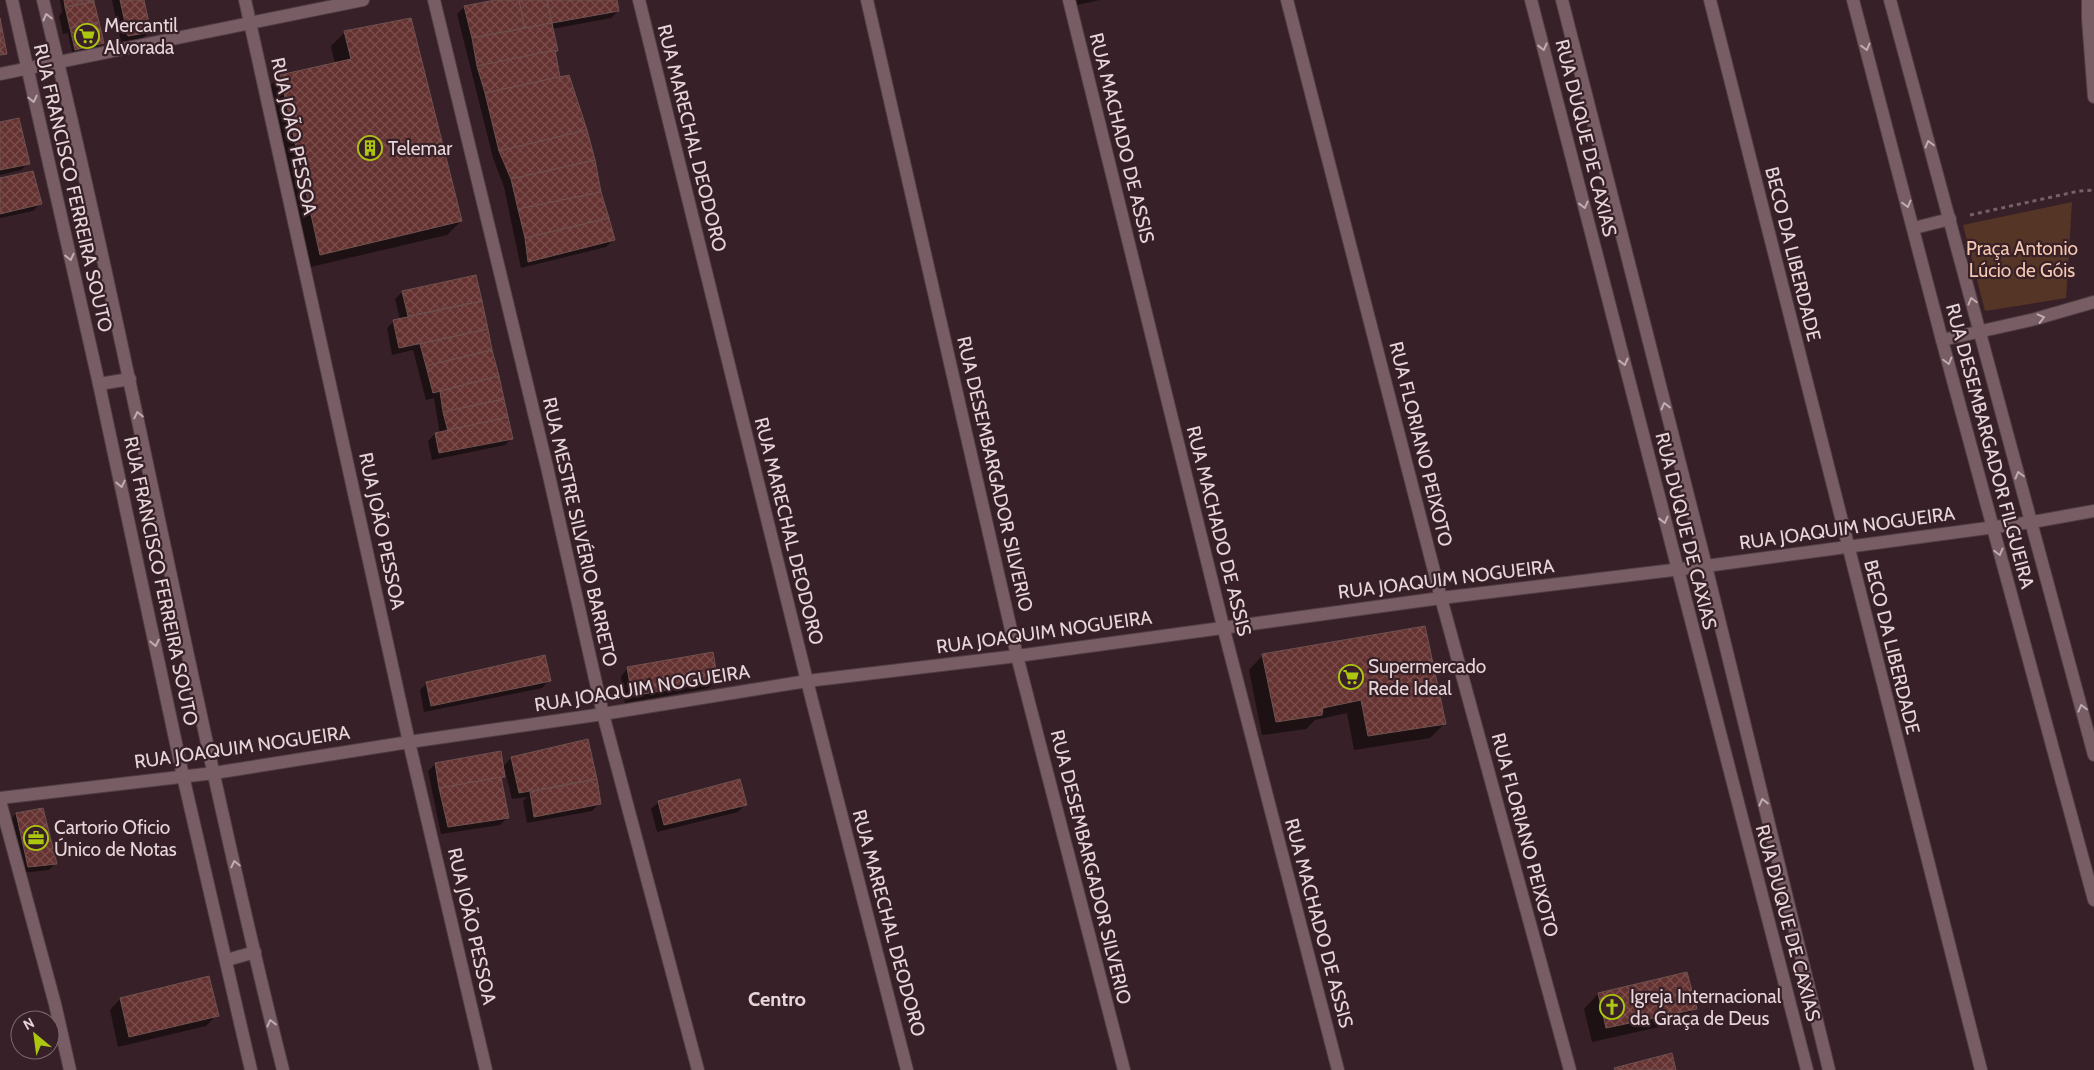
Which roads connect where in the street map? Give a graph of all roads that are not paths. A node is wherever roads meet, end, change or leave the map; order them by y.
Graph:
1 (12, 0) edge
2 (43, 0) edge
3 (245, 0) edge
4 (363, 0) edge
5 (434, 0) edge
6 (639, 0) edge
7 (867, 0) edge
8 (1069, 0) edge
9 (1288, 0) edge
10 (1531, 0) edge
11 (1562, 0) edge
12 (1710, 0) edge
13 (1853, 0) edge
14 (1890, 0) edge
15 (2088, 0) edge
16 (2091, 14) edge
17 (250, 24) junction
18 (58, 63) junction
19 (26, 68) junction
20 (0, 74) edge
21 (2094, 97) edge
22 (1950, 219) junction
23 (1914, 228) junction
24 (2094, 302) edge
25 (1980, 331) junction
26 (1942, 340) junction
27 (130, 379) junction
28 (99, 384) junction
29 (2094, 511) edge
30 (2032, 522) junction
31 (1992, 527) junction
32 (1848, 547) junction
33 (1706, 566) junction
34 (1677, 569) junction
35 (1441, 598) junction
36 (1223, 626) junction
37 (1017, 656) junction
38 (806, 681) junction
39 (604, 714) junction
40 (409, 742) junction
41 (2094, 755) edge
42 (214, 773) junction
43 (183, 776) junction
44 (0, 799) edge
45 (2094, 900) edge
46 (254, 952) junction
47 (227, 960) junction
48 (70, 1070) edge
49 (252, 1070) edge
50 (283, 1070) edge
51 (486, 1070) edge
52 (698, 1070) edge
53 (908, 1070) edge
54 (1124, 1070) edge
55 (1338, 1070) edge
56 (1570, 1070) edge
57 (1807, 1070) edge
58 (1829, 1070) edge
59 (1981, 1070) edge

1 - 19 street, RUA FRANCISCO FERREIRA SOUTO
18 -> 2 street, RUA FRANCISCO FERREIRA SOUTO
3 - 17 street, RUA JOÃO PESSOA
4 - 17 street
5 - 39 street, RUA MESTRE SILVÉRIO BARRETO
6 - 38 street, RUA MARECHAL DEODORO
7 - 37 street, RUA DESEMBARGADOR SILVERIO
8 - 36 street, RUA MACHADO DE ASSIS
9 - 35 street, RUA FLORIANO PEIXOTO
10 -> 34 street, RUA DUQUE DE CAXIAS
33 -> 11 street, RUA DUQUE DE CAXIAS
12 - 32 street, BECO DA LIBERDADE
13 -> 23 street, RUA DESEMBARGADOR FILGUEIRA
22 -> 14 street, RUA DESEMBARGADOR FILGUEIRA
15 - 16 street
16 - 21 street
17 - 18 street
17 - 40 street, RUA JOÃO PESSOA
18 - 19 street
18 - 27 street, RUA FRANCISCO FERREIRA SOUTO
19 - 20 street
19 -> 28 street, RUA FRANCISCO FERREIRA SOUTO
22 - 23 street
25 -> 22 street, RUA DESEMBARGADOR FILGUEIRA
23 - 26 street, RUA DESEMBARGADOR FILGUEIRA
25 -> 24 street
25 - 26 street
30 -> 25 street, RUA DESEMBARGADOR FILGUEIRA
26 -> 31 street, RUA DESEMBARGADOR FILGUEIRA
27 - 28 street
42 -> 27 street, RUA FRANCISCO FERREIRA SOUTO
28 -> 43 street, RUA FRANCISCO FERREIRA SOUTO
29 - 30 street, RUA JOAQUIM NOGUEIRA
30 - 31 street, RUA JOAQUIM NOGUEIRA
41 -> 30 street, RUA DESEMBARGADOR FILGUEIRA
31 - 32 street, RUA JOAQUIM NOGUEIRA
31 -> 45 street, RUA DESEMBARGADOR FILGUEIRA
32 - 33 street, RUA JOAQUIM NOGUEIRA
32 - 59 street, BECO DA LIBERDADE
33 - 34 street, RUA JOAQUIM NOGUEIRA
58 -> 33 street, RUA DUQUE DE CAXIAS
34 - 35 street, RUA JOAQUIM NOGUEIRA
34 - 57 street, RUA DUQUE DE CAXIAS
35 - 36 street, RUA JOAQUIM NOGUEIRA
35 - 56 street, RUA FLORIANO PEIXOTO
36 - 37 street, RUA JOAQUIM NOGUEIRA
36 - 55 street, RUA MACHADO DE ASSIS
37 - 38 street, RUA JOAQUIM NOGUEIRA
37 - 54 street, RUA DESEMBARGADOR SILVERIO
38 - 39 street, RUA JOAQUIM NOGUEIRA
38 - 53 street, RUA MARECHAL DEODORO
39 - 40 street, RUA JOAQUIM NOGUEIRA
39 - 52 street, RUA MESTRE SILVÉRIO BARRETO
40 - 42 street, RUA JOAQUIM NOGUEIRA
40 - 51 street, RUA JOÃO PESSOA
42 - 43 street, RUA JOAQUIM NOGUEIRA
46 -> 42 street, RUA FRANCISCO FERREIRA SOUTO
43 - 44 street, RUA JOAQUIM NOGUEIRA
43 - 47 street, RUA FRANCISCO FERREIRA SOUTO
44 - 48 street
46 - 47 street
50 -> 46 street, RUA FRANCISCO FERREIRA SOUTO
47 - 49 street, RUA FRANCISCO FERREIRA SOUTO

